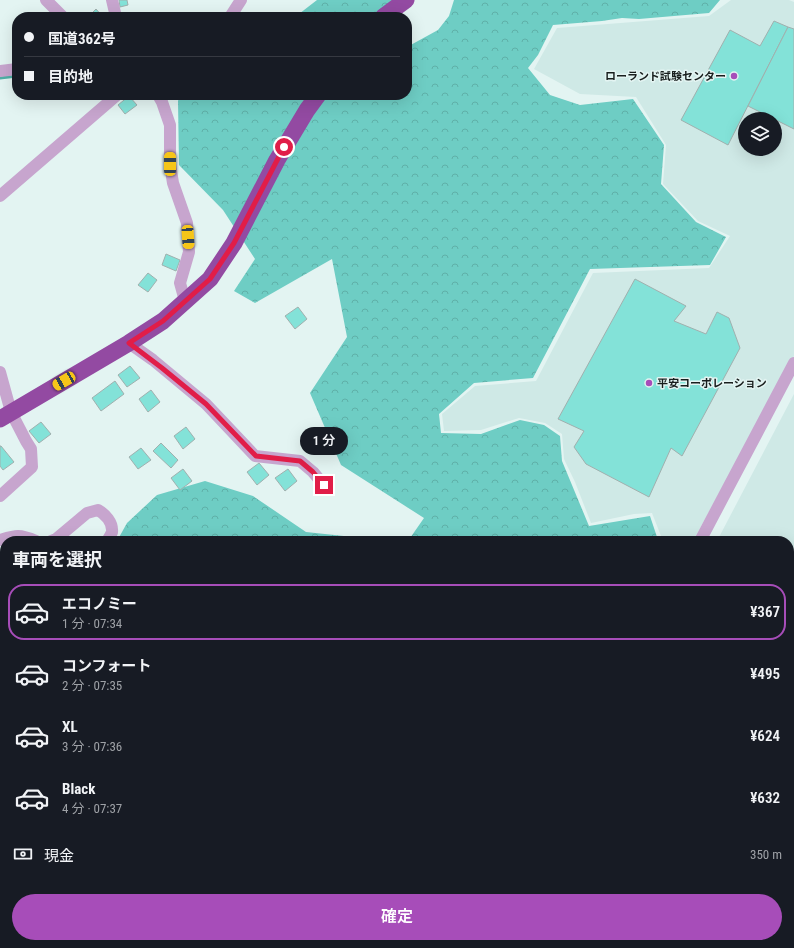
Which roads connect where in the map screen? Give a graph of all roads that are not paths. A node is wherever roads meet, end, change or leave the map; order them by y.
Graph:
1 (46, 0) edge
2 (112, 0) edge
3 (241, 0) edge
4 (406, 0) edge
5 (58, 12) edge
6 (115, 12) edge
7 (233, 12) edge
8 (390, 12) edge
9 (12, 70) edge
10 (0, 71) edge
11 (111, 100) edge
12 (161, 100) edge
13 (314, 100) edge
14 (0, 196) edge
15 (185, 301) junction
16 (129, 343) junction
17 (794, 363) edge
18 (0, 372) edge
19 (6, 416) edge
20 (324, 485) dead end
21 (0, 496) edge
22 (59, 536) edge
23 (110, 536) edge
24 (703, 536) edge

1 - 5 street
2 - 6 street
3 - 7 street
4 - 8 highway
9 - 10 street
11 - 14 street
12 - 15 street
13 - 15 highway
15 - 16 highway
16 - 19 highway
16 - 20 street
17 - 24 street
18 - 19 street
19 - 21 street
22 - 23 street

